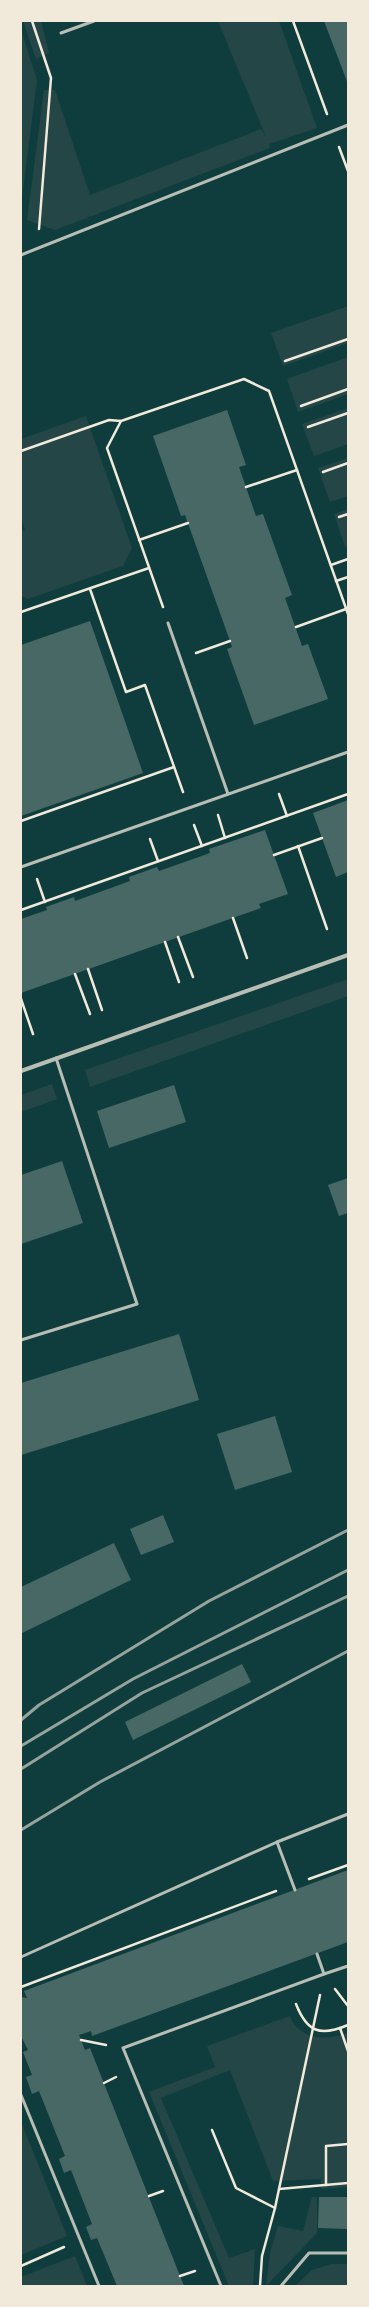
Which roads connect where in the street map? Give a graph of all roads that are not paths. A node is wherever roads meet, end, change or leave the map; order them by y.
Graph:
1 (94, 21) edge
2 (61, 33) dead end
3 (348, 124) edge
4 (21, 255) edge
5 (168, 623) road end
6 (348, 752) edge
7 (228, 794) junction
8 (21, 867) edge
9 (348, 955) edge
10 (56, 1058) junction
11 (21, 1071) edge
12 (21, 1340) edge
13 (348, 1814) edge
14 (277, 1842) junction
15 (295, 1890) dead end
16 (317, 1954) dead end
17 (21, 1957) edge
18 (348, 1966) edge
19 (324, 1974) junction
20 (21, 2095) edge
21 (348, 2252) edge
22 (99, 2286) edge
23 (221, 2286) edge
24 (281, 2286) edge

1 - 2 lane
3 - 4 lane
5 - 7 lane
6 - 7 lane
7 - 8 lane
9 - 10 street
10 - 11 street
10 - 12 lane
13 - 14 lane
14 - 15 lane
14 - 17 lane
16 - 19 lane
18 - 19 lane
19 - 23 lane
20 - 22 lane
21 - 24 lane

